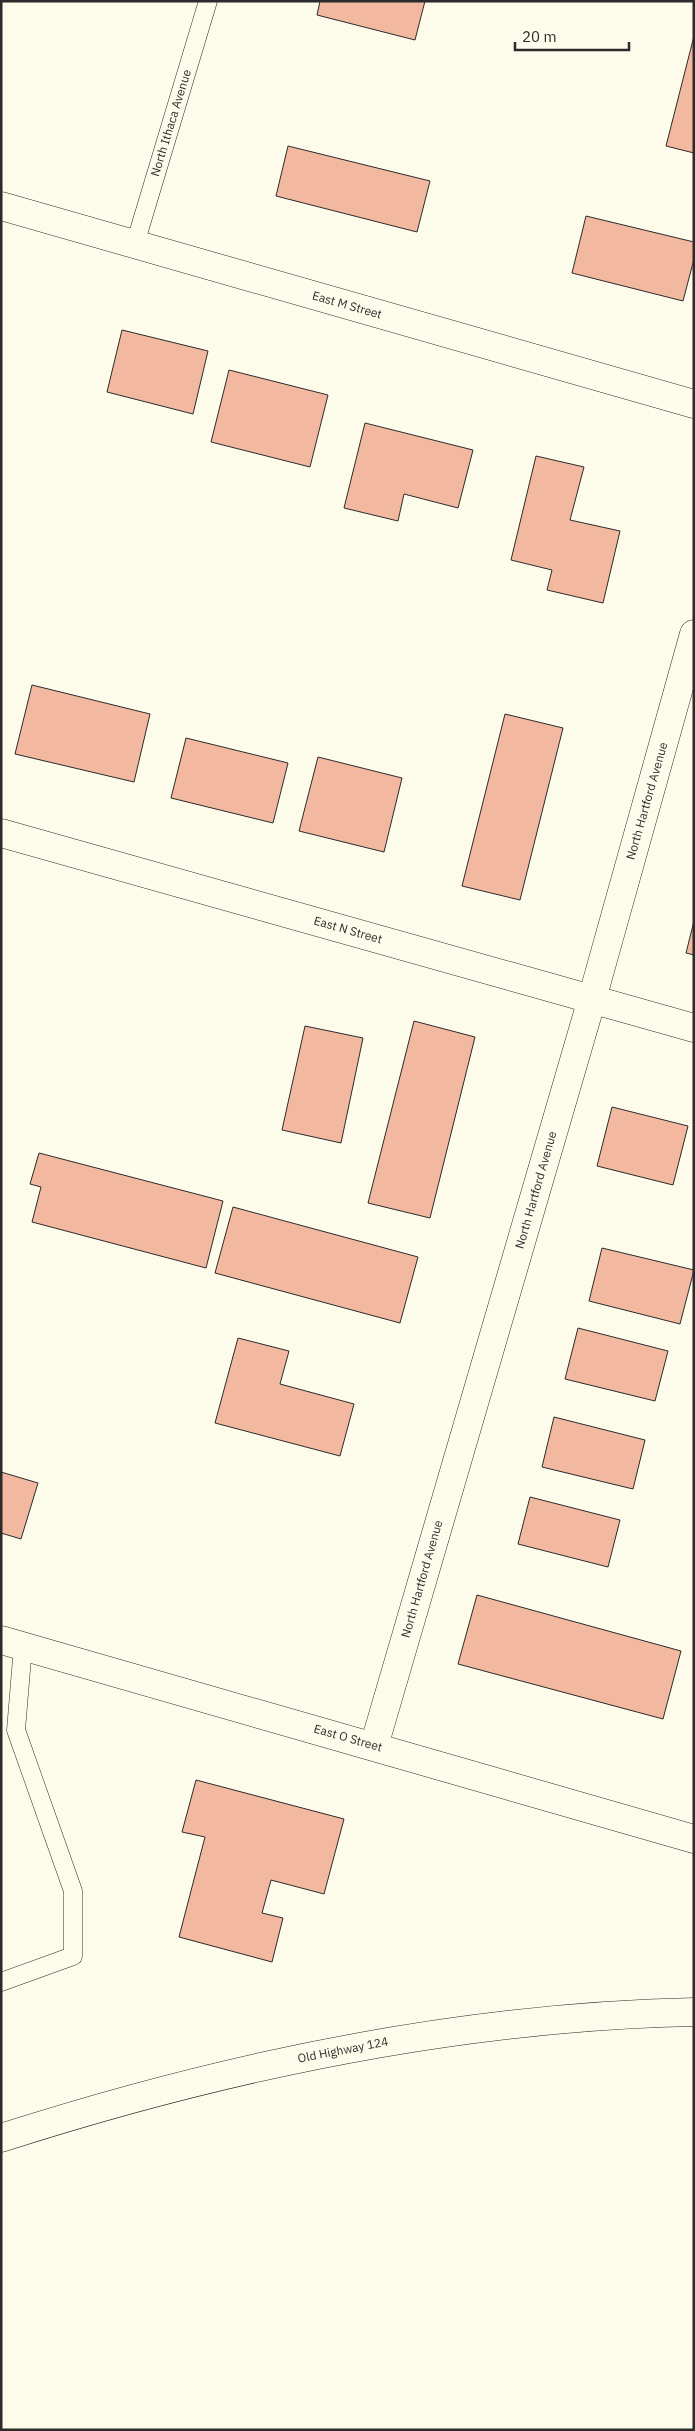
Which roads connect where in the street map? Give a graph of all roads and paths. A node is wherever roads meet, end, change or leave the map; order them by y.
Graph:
1 (208, 1) edge
2 (1, 206) edge
3 (135, 244) junction
4 (694, 404) edge
5 (694, 634) edge
6 (1, 833) edge
7 (592, 998) junction
8 (694, 1028) edge
9 (12, 1643) edge
10 (374, 1746) junction
11 (694, 1839) edge
12 (1, 1982) edge
13 (694, 2012) edge
14 (1, 2138) edge

1 - 3 lane, North Ithaca Avenue
2 - 3 street, East M Street
3 - 4 street, East M Street
5 - 7 street, North Hartford Avenue
6 - 7 street, East N Street
7 - 8 street, East N Street
7 - 10 street, North Hartford Avenue
9 - 10 street, East O Street
9 - 12 lane
10 - 11 street, East O Street
13 - 14 street, Old Highway 124

